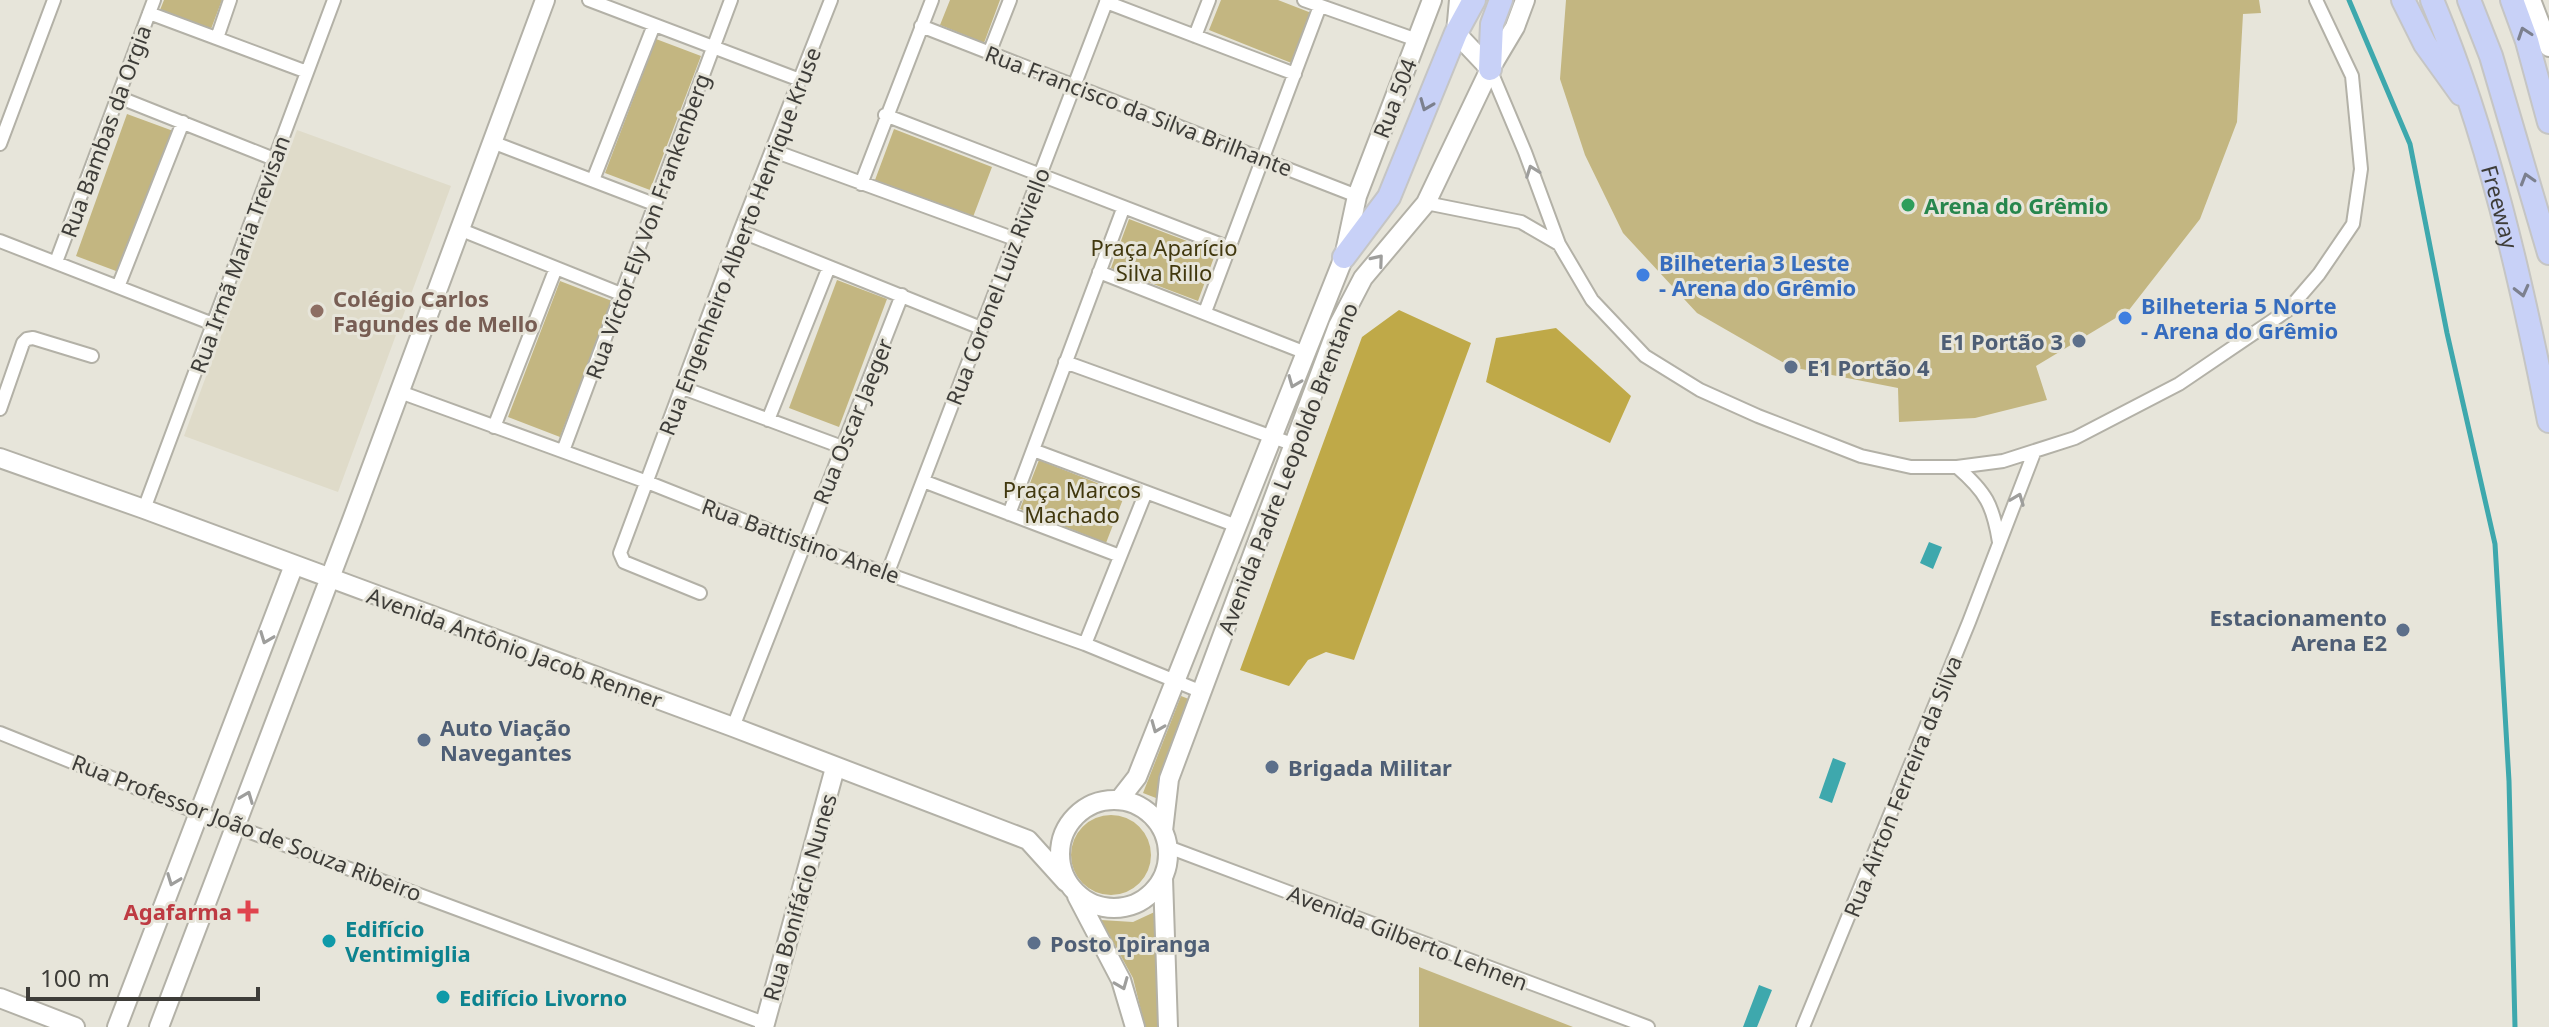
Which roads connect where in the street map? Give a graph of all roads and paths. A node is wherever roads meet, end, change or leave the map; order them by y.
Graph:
1 (54, 0) edge
2 (154, 0) edge
3 (230, 0) edge
4 (334, 0) edge
5 (545, 0) edge
6 (589, 0) edge
7 (731, 0) edge
8 (831, 0) edge
9 (932, 0) edge
10 (1010, 0) edge
11 (1209, 0) edge
12 (1304, 0) edge
13 (1432, 0) edge
14 (1459, 0) edge
15 (1474, 0) edge
16 (1501, 0) edge
17 (1525, 0) edge
18 (2316, 0) edge
19 (2403, 0) edge
20 (2432, 0) edge
21 (2469, 0) edge
22 (2512, 0) edge
23 (2531, 0) edge
24 (1106, 1) edge
25 (1320, 6) junction
26 (149, 13) junction
27 (654, 25) junction
28 (921, 26) junction
29 (1456, 33) junction
30 (1195, 36) junction
31 (217, 38) junction
32 (1417, 40) junction
33 (2549, 47) edge
34 (713, 48) junction
35 (990, 51) junction
36 (1490, 69) junction
37 (307, 72) junction
38 (1295, 74) junction
39 (800, 80) junction
40 (1074, 87) junction
41 (118, 97) junction
42 (2471, 108) junction
43 (885, 115) junction
44 (183, 122) junction
45 (2549, 122) edge
46 (1, 140) edge
47 (492, 142) junction
48 (774, 151) junction
49 (274, 159) junction
50 (1263, 159) junction
51 (1039, 177) junction
52 (593, 180) junction
53 (861, 184) junction
54 (1357, 196) junction
55 (1426, 203) junction
56 (654, 204) junction
57 (1123, 209) junction
58 (459, 229) junction
59 (740, 231) junction
60 (1015, 239) junction
61 (0, 241) edge
62 (1559, 244) junction
63 (1230, 248) junction
64 (2549, 253) edge
65 (1344, 257) junction
66 (56, 262) junction
67 (829, 267) junction
68 (556, 268) junction
69 (1099, 272) junction
70 (118, 287) junction
71 (621, 294) junction
72 (902, 295) junction
73 (1205, 312) junction
74 (1319, 318) junction
75 (213, 324) junction
76 (1338, 326) junction
77 (981, 328) junction
78 (1306, 353) junction
79 (92, 356) dead end
80 (1065, 362) junction
81 (683, 388) junction
82 (400, 392) junction
83 (0, 409) edge
84 (768, 420) junction
85 (2549, 421) edge
86 (494, 427) junction
87 (1272, 438) junction
88 (1292, 444) junction
89 (842, 447) junction
90 (1033, 450) junction
91 (563, 451) junction
92 (2034, 453) junction
93 (0, 458) edge
94 (1957, 467) junction
95 (923, 481) junction
96 (647, 482) junction
97 (1146, 492) junction
98 (144, 509) junction
99 (1009, 514) junction
100 (1237, 526) junction
101 (803, 544) junction
102 (2000, 546) junction
103 (1120, 556) junction
104 (294, 565) junction
105 (888, 572) junction
106 (329, 578) junction
107 (700, 593) dead end
108 (1196, 630) junction
109 (1220, 639) junction
110 (1085, 644) junction
111 (1176, 679) junction
112 (1202, 692) junction
113 (733, 727) junction
114 (0, 733) edge
115 (835, 768) junction
116 (1119, 800) junction
117 (199, 813) junction
118 (236, 826) junction
119 (1064, 832) junction
120 (1166, 839) junction
121 (1028, 840) junction
122 (1163, 878) junction
123 (1071, 888) junction
124 (0, 998) edge
125 (764, 1025) edge
126 (75, 1027) edge
127 (117, 1027) edge
128 (159, 1027) edge
129 (1135, 1027) edge
130 (1168, 1027) edge
131 (1648, 1027) edge
132 (1803, 1027) edge

1 - 46 street
2 - 26 street, Rua Bambas da Orgia
3 - 31 street
4 - 37 street, Rua Irmã Maria Trevisan
5 - 47 main road
6 - 27 street
7 - 34 street, Rua Victor Ely Von Frankenberg
8 - 39 street, Rua Engenheiro Alberto Henrique Kruse
9 - 28 street
10 - 35 street
11 - 30 street
12 - 25 street
13 - 32 main road, Rua 504
14 - 29 main road
15 - 29 highway
16 - 36 highway
17 - 36 main road, Avenida Padre Leopoldo Brentano
18 - 92 street
19 - 42 highway
20 - 42 highway, Freeway
64 -> 21 highway, Freeway
45 -> 22 highway
23 - 33 main road
24 - 30 street
24 - 40 street, Rua Coronel Luiz Riviello
25 - 32 street
25 - 38 street
26 - 31 street
26 - 41 street, Rua Bambas da Orgia
27 - 34 street
27 - 52 street
28 - 35 street, Rua Francisco da Silva Brilhante
28 - 43 street
29 - 36 main road
29 -> 65 highway
30 - 38 street
31 - 37 street
32 - 54 main road, Rua 504
34 - 39 street
34 - 56 street, Rua Victor Ely Von Frankenberg
35 - 40 street, Rua Francisco da Silva Brilhante
36 - 55 main road, Avenida Padre Leopoldo Brentano
62 -> 36 street
37 - 49 street, Rua Irmã Maria Trevisan
38 - 50 street
39 - 48 street, Rua Engenheiro Alberto Henrique Kruse
40 - 50 street, Rua Francisco da Silva Brilhante
40 - 51 street, Rua Coronel Luiz Riviello
41 - 44 street
41 - 66 street, Rua Bambas da Orgia
42 -> 85 highway, Freeway
43 - 51 street
43 - 53 street
44 - 49 street
44 - 70 street
47 - 52 street
47 - 58 main road
48 - 53 street
48 - 59 street, Rua Engenheiro Alberto Henrique Kruse
49 - 75 street, Rua Irmã Maria Trevisan
50 - 54 street, Rua Francisco da Silva Brilhante
50 - 63 street
51 - 57 street
51 - 60 street, Rua Coronel Luiz Riviello
52 - 56 street
53 - 60 street
54 - 65 main road, Avenida Padre Leopoldo Brentano
55 - 62 street
76 -> 55 main road, Avenida Padre Leopoldo Brentano
56 - 71 street, Rua Victor Ely Von Frankenberg
57 - 63 street
57 - 69 street
58 - 68 street
58 - 82 main road
59 - 67 street
59 - 81 street, Rua Engenheiro Alberto Henrique Kruse
60 - 77 street, Rua Coronel Luiz Riviello
61 - 66 street
62 - 94 street
63 - 73 street
65 - 74 main road, Avenida Padre Leopoldo Brentano
66 - 70 street
67 - 72 street
67 - 84 street
68 - 71 street
68 - 86 street
69 - 73 street
69 - 80 street
70 - 75 street
71 - 91 street, Rua Victor Ely Von Frankenberg
72 - 77 street
72 - 89 street, Rua Oscar Jaeger
73 - 78 street
74 - 76 main road
74 - 78 main road, Avenida Padre Leopoldo Brentano
75 - 98 street, Rua Irmã Maria Trevisan
76 - 88 main road, Avenida Padre Leopoldo Brentano
77 - 95 street, Rua Coronel Luiz Riviello
78 -> 87 main road, Avenida Padre Leopoldo Brentano
79 - 83 street
80 - 87 street
80 - 90 street
81 - 84 street
81 - 96 street, Rua Engenheiro Alberto Henrique Kruse
82 - 86 street, Rua Battistino Anele
82 - 106 main road
84 - 89 street
86 - 91 street, Rua Battistino Anele
87 - 88 street
87 - 100 main road, Avenida Padre Leopoldo Brentano
88 - 109 main road, Avenida Padre Leopoldo Brentano
89 - 101 street, Rua Oscar Jaeger
90 - 97 street
90 - 99 street
91 - 96 street, Rua Battistino Anele
92 - 94 street
102 -> 92 street, Rua Airton Ferreira da Silva
93 - 98 main road, Avenida Antônio Jacob Renner
94 - 102 street
95 - 99 street
95 - 105 street, Rua Coronel Luiz Riviello
96 - 101 street, Rua Battistino Anele
96 - 107 street, Rua Engenheiro Alberto Henrique Kruse
97 - 100 street
97 - 103 street
98 - 104 main road, Avenida Antônio Jacob Renner
99 - 103 street
100 - 108 main road, Avenida Padre Leopoldo Brentano
101 - 105 street, Rua Battistino Anele
101 - 113 street, Rua Oscar Jaeger
102 - 132 street, Rua Airton Ferreira da Silva
103 - 110 street
104 - 106 main road, Avenida Antônio Jacob Renner
104 -> 117 main road
105 - 110 street, Rua Battistino Anele
106 - 113 main road, Avenida Antônio Jacob Renner
118 -> 106 main road
108 - 109 main road
108 - 111 main road, Avenida Padre Leopoldo Brentano
109 - 112 main road, Avenida Padre Leopoldo Brentano
110 - 111 street, Rua Battistino Anele
111 - 112 street, Rua Battistino Anele
111 -> 116 main road, Avenida Padre Leopoldo Brentano
112 - 120 main road, Avenida Padre Leopoldo Brentano
113 - 115 main road, Avenida Antônio Jacob Renner
114 - 117 street, Rua Professor João de Souza Ribeiro
115 - 121 main road, Avenida Antônio Jacob Renner
115 - 125 main road, Rua Bonifácio Nunes
116 - 119 main road
116 - 120 main road
117 - 118 street, Rua Professor João de Souza Ribeiro
117 -> 127 main road
118 - 125 street, Rua Professor João de Souza Ribeiro
118 - 128 main road
119 - 121 main road
119 - 123 main road
120 - 122 main road
120 - 131 street, Avenida Gilberto Lehnen
121 - 123 main road, Avenida Antônio Jacob Renner
122 - 123 main road
122 - 130 main road
123 -> 129 main road
124 - 126 main road

